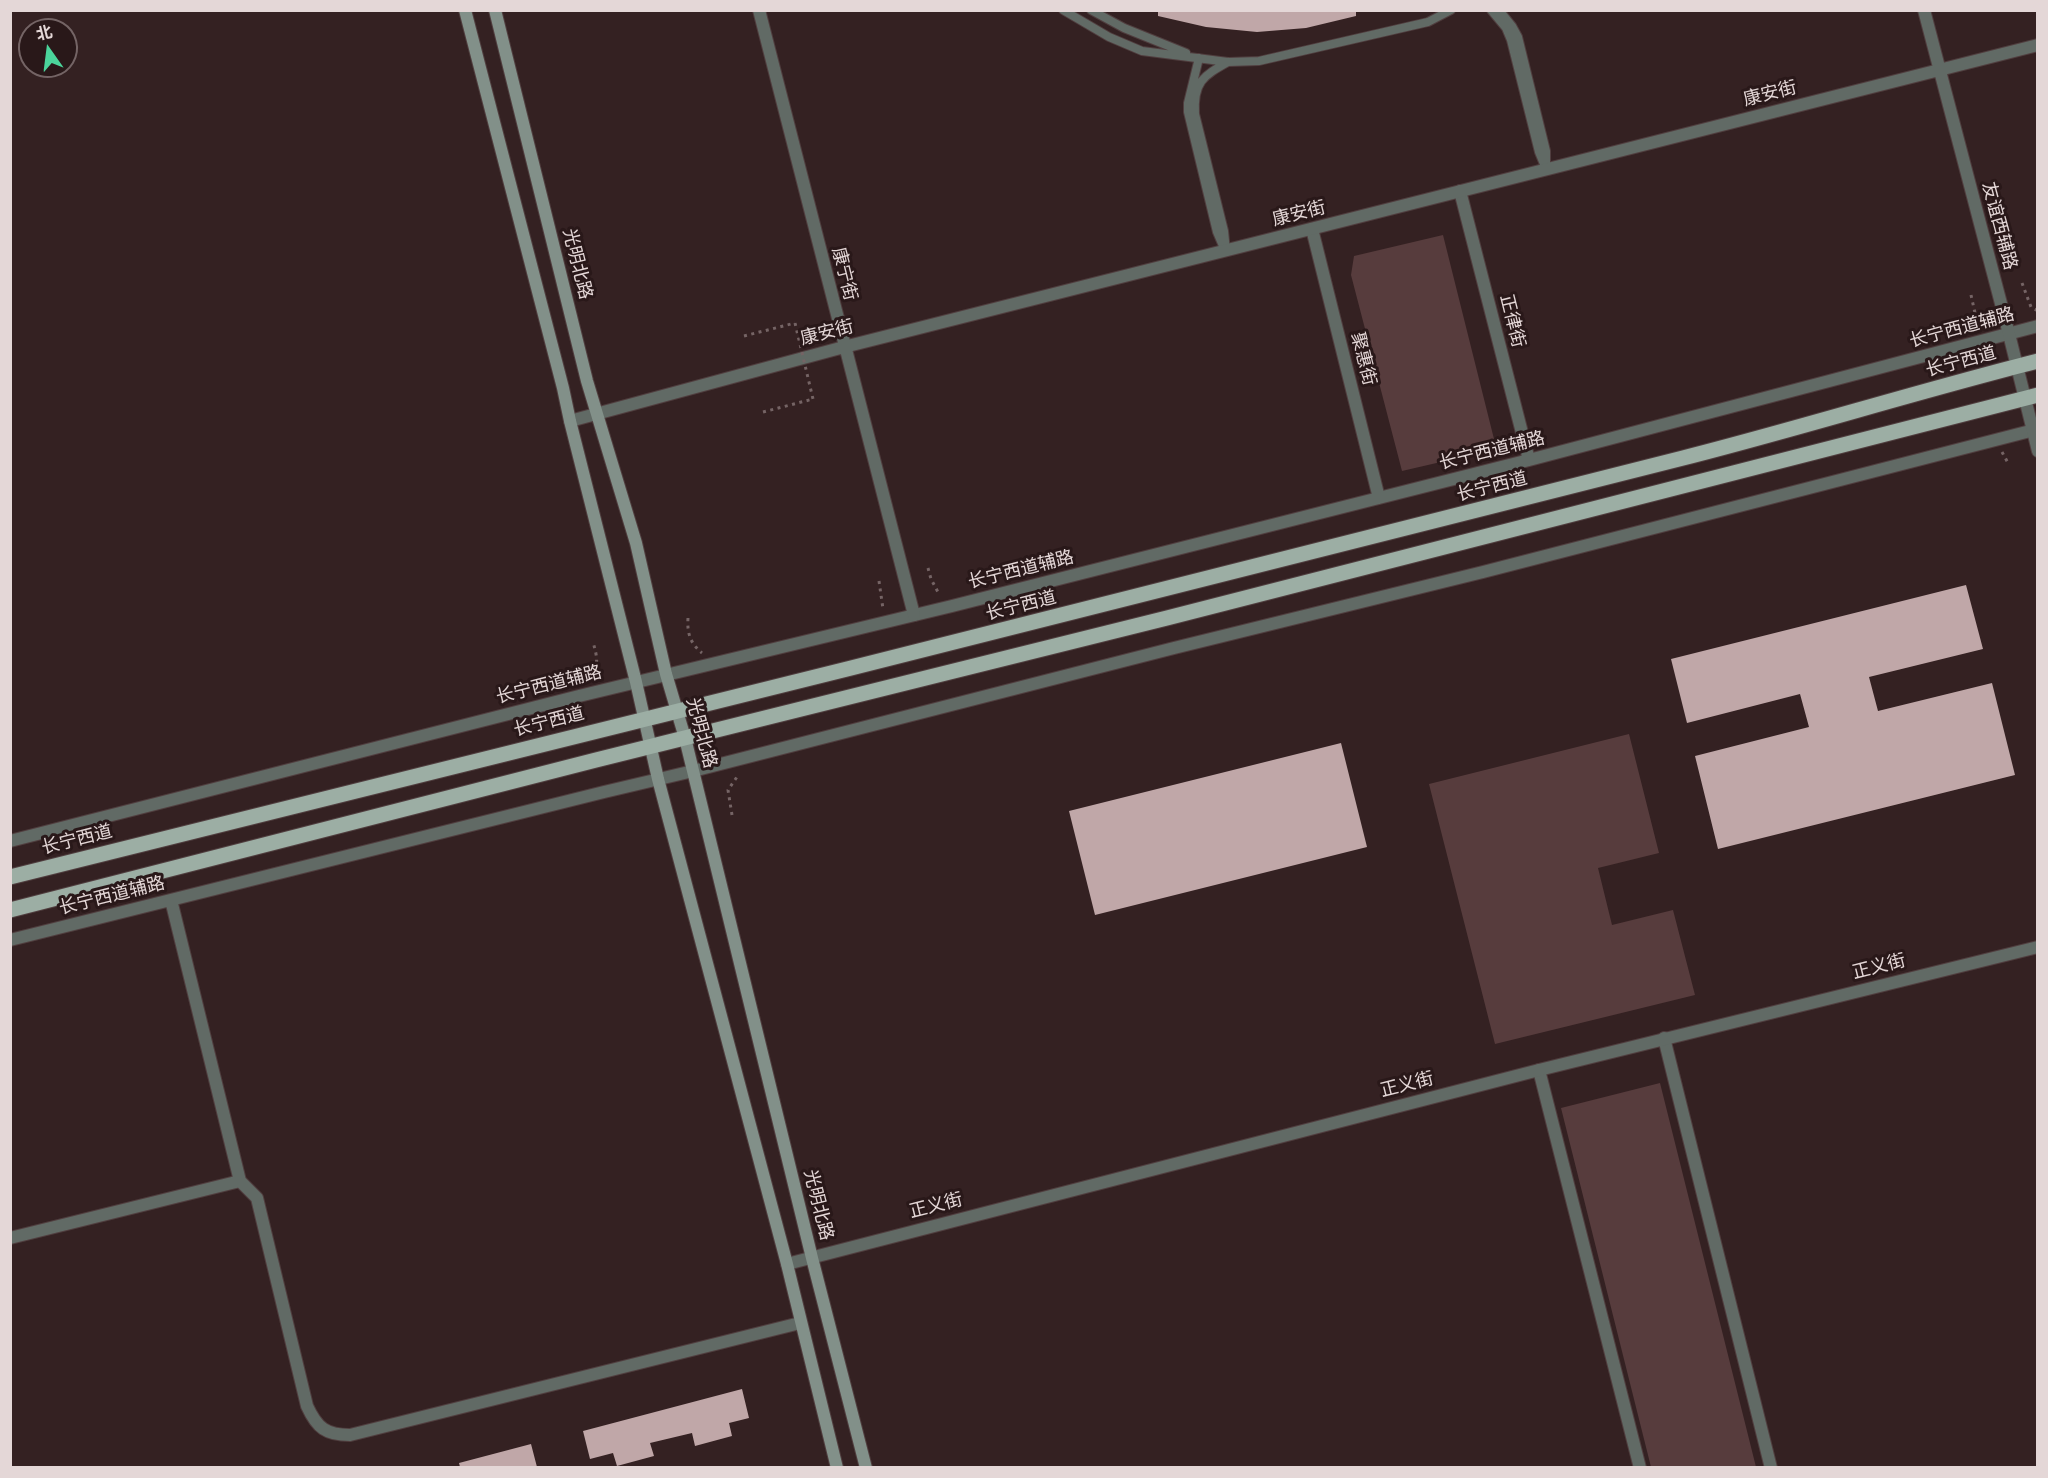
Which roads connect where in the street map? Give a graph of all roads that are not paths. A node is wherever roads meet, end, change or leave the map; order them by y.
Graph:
1 (465, 10) edge
2 (495, 10) edge
3 (759, 10) edge
4 (1063, 10) edge
5 (1091, 10) edge
6 (1450, 10) edge
7 (1491, 10) edge
8 (1499, 10) edge
9 (1924, 10) edge
10 (2037, 45) edge
11 (1199, 58) junction
12 (1228, 62) junction
13 (1939, 70) junction
14 (1546, 169) junction
15 (1460, 191) junction
16 (1312, 229) junction
17 (1226, 251) junction
18 (2037, 326) edge
19 (2009, 334) junction
20 (844, 347) junction
21 (2037, 361) edge
22 (2016, 367) junction
23 (2031, 396) edge
24 (598, 413) junction
25 (570, 421) junction
26 (2035, 430) edge
27 (2037, 451) edge
28 (1529, 460) junction
29 (1379, 498) junction
30 (914, 615) junction
31 (666, 674) junction
32 (636, 682) junction
33 (677, 711) junction
34 (644, 719) junction
35 (685, 738) junction
36 (650, 747) junction
37 (693, 771) junction
38 (658, 779) junction
39 (10, 841) edge
40 (10, 878) edge
41 (171, 900) junction
42 (10, 910) edge
43 (10, 940) edge
44 (2037, 947) edge
45 (1664, 1038) junction
46 (1539, 1070) junction
47 (240, 1182) junction
48 (10, 1238) edge
49 (812, 1258) junction
50 (787, 1264) junction
51 (800, 1323) junction
52 (837, 1467) edge
53 (866, 1467) edge
54 (1640, 1467) edge
55 (1771, 1467) edge

1 - 25 main road
2 - 24 main road, 光明北路
3 - 20 street, 康宁街
4 - 11 lane
5 - 11 lane
6 - 12 lane
7 - 14 lane
8 - 14 lane
9 - 13 street, 友谊西辅路
10 - 13 street, 康安街
11 - 12 lane
11 - 17 lane
12 - 17 lane
13 - 14 street, 康安街
13 - 19 street, 友谊西辅路
14 - 15 street, 康安街
15 - 16 street, 康安街
15 - 28 street, 正律街
16 - 17 street, 康安街
16 - 29 street, 聚惠街
17 - 20 street, 康安街
18 - 19 street, 长宁西道辅路
19 - 22 street, 友谊西辅路
19 - 28 street, 长宁西道辅路
20 - 24 street, 康安街
20 - 30 street, 康宁街
21 - 22 main road, 长宁西道
22 - 23 street, 友谊西辅路
22 - 33 main road, 长宁西道
23 - 26 street, 友谊西辅路
23 - 35 main road
24 - 25 street, 康安街
24 - 31 main road, 光明北路
25 - 32 main road
26 - 27 street, 友谊西辅路
26 - 37 street, 长宁西道辅路
28 - 29 street, 长宁西道辅路
29 - 30 street, 长宁西道辅路
30 - 31 street, 长宁西道辅路
31 - 32 street, 长宁西道辅路
31 - 33 main road, 光明北路
32 - 34 main road
32 - 39 street, 长宁西道辅路
33 - 34 main road, 长宁西道
33 - 35 main road, 光明北路
34 - 36 main road
34 - 40 main road, 长宁西道
35 - 36 main road
35 - 37 main road, 光明北路
36 - 38 main road
36 - 42 main road
37 - 38 street, 长宁西道辅路
37 - 49 main road, 光明北路
38 - 41 street, 长宁西道辅路
38 - 50 main road
41 - 43 street, 长宁西道辅路
41 - 47 street
44 - 45 street, 正义街
45 - 46 street, 正义街
45 - 55 street
46 - 49 street, 正义街
46 - 54 street
47 - 48 street
47 - 51 street
49 - 50 street, 正义街
49 - 53 main road, 光明北路
50 - 51 main road
51 - 52 main road

